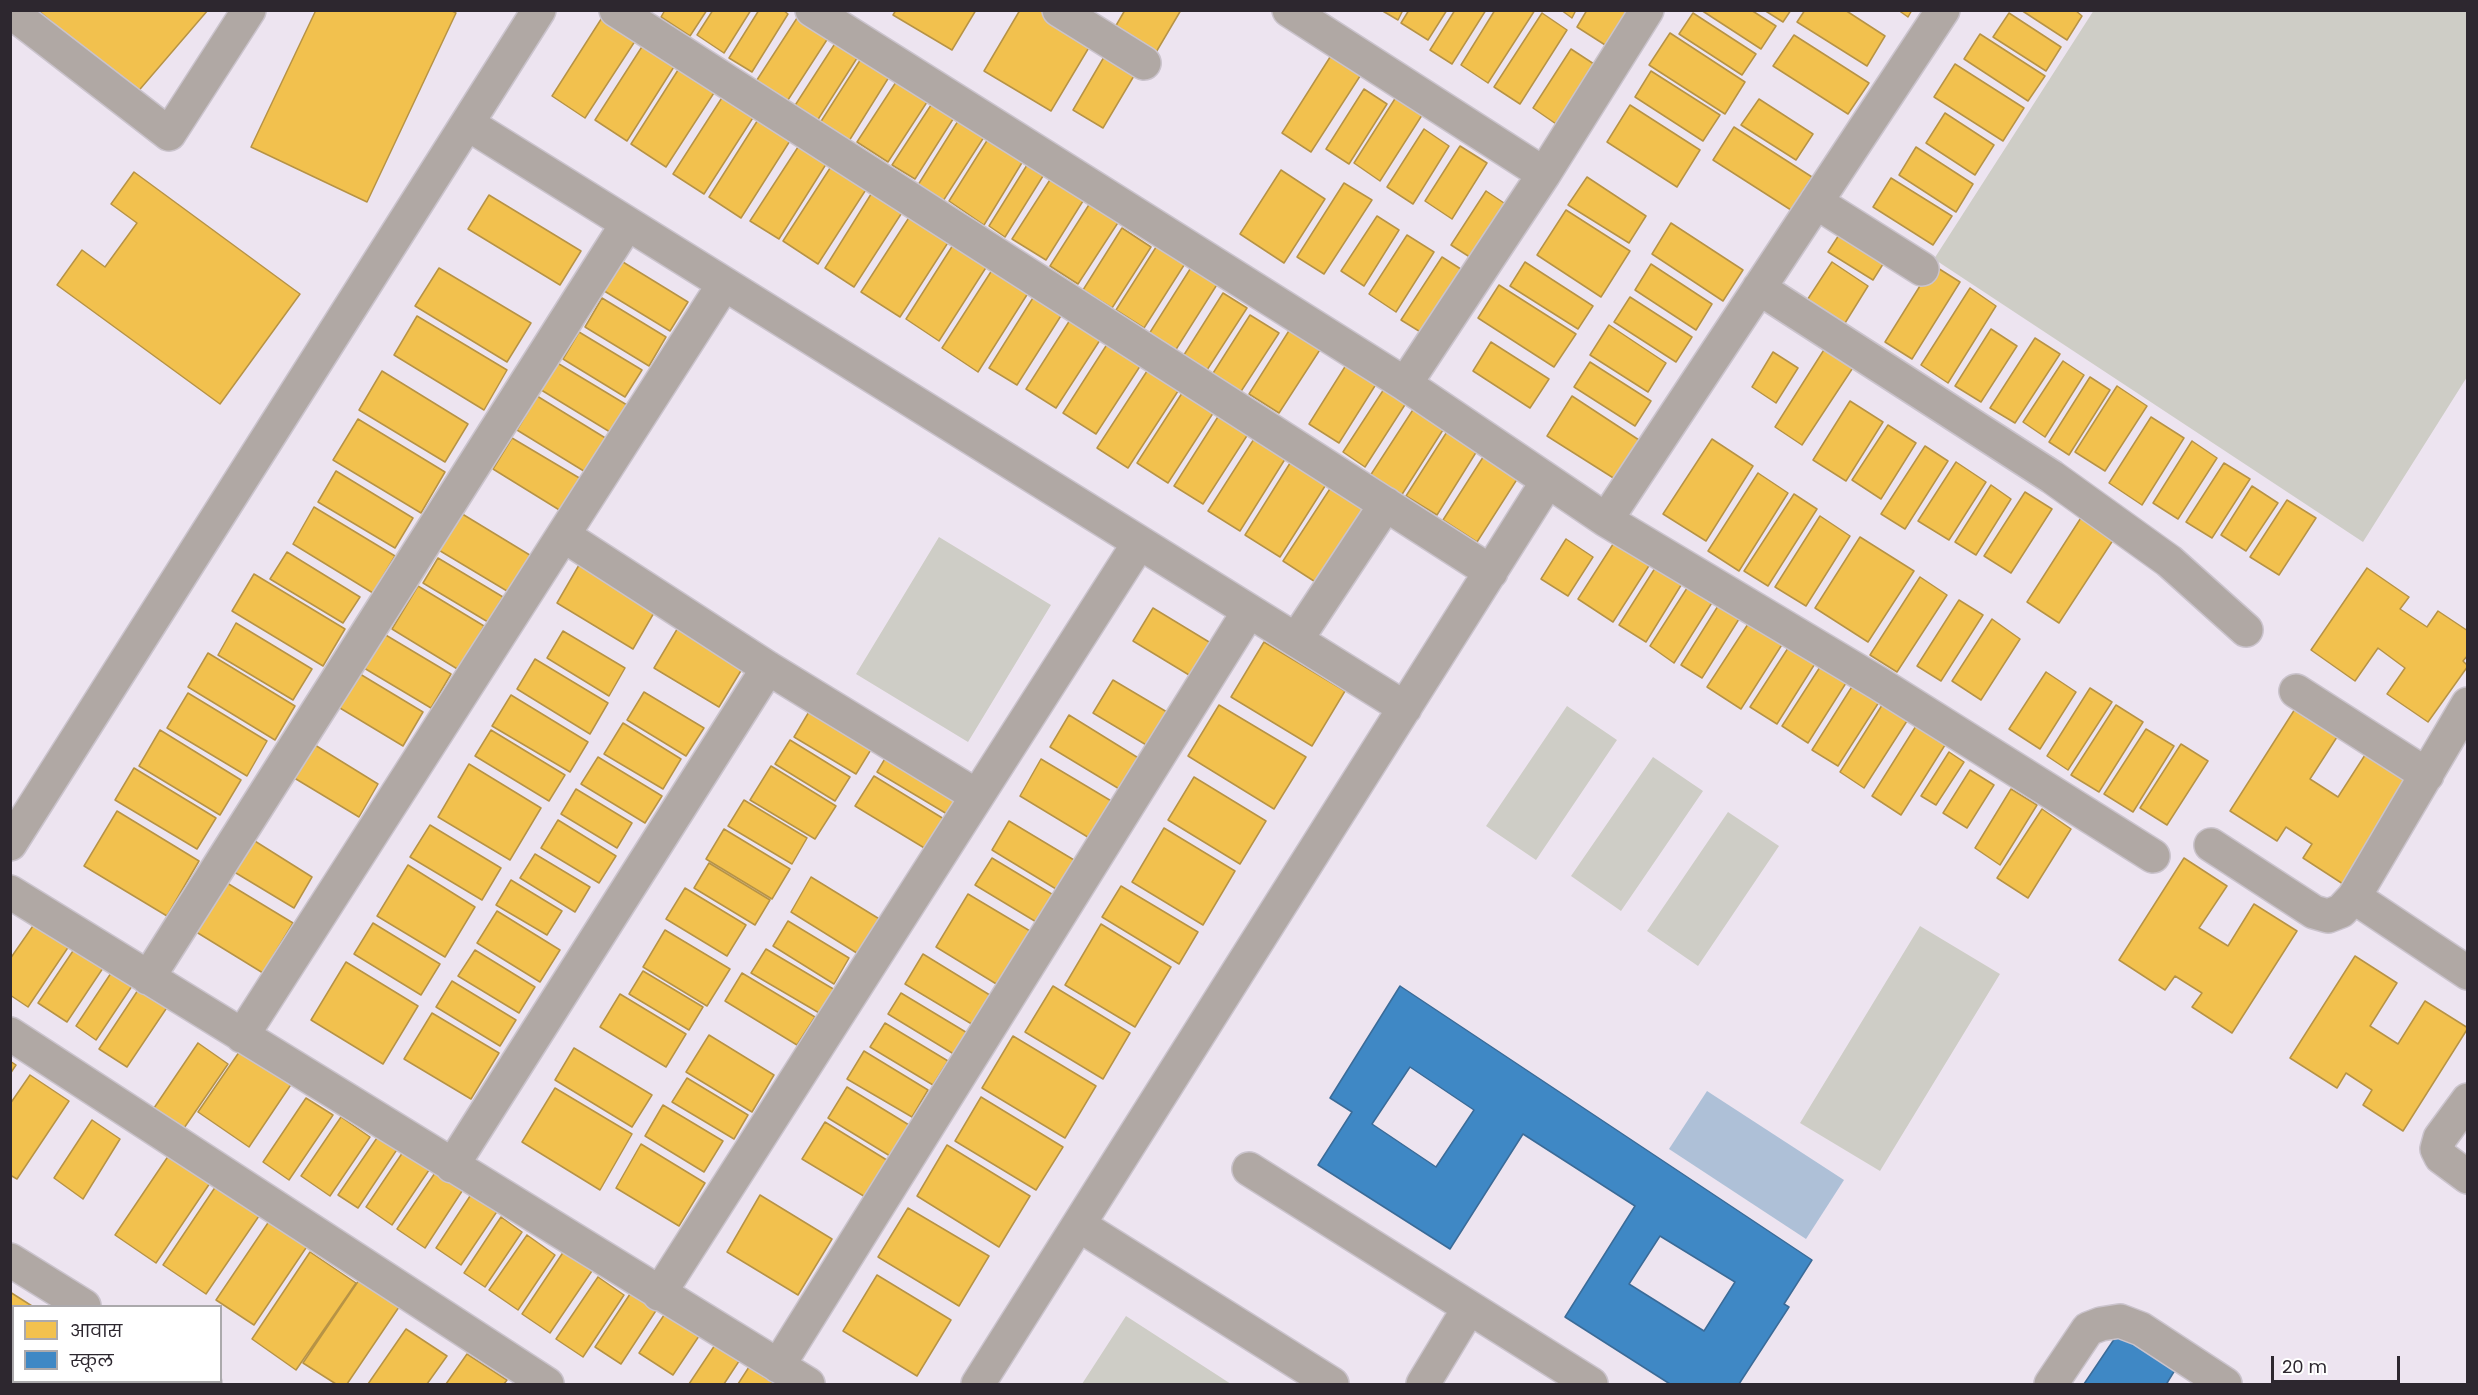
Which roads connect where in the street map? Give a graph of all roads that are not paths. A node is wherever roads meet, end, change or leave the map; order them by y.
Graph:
1 (19, 10) edge
2 (249, 10) edge
3 (539, 10) edge
4 (616, 10) edge
5 (1059, 10) edge
6 (1289, 10) edge
7 (1647, 10) edge
8 (1942, 10) edge
9 (830, 15) edge
10 (1143, 63) dead end
11 (468, 124) junction
12 (1544, 174) junction
13 (1816, 202) junction
14 (627, 224) junction
15 (1922, 269) dead end
16 (724, 284) junction
17 (1759, 288) junction
18 (1405, 384) junction
19 (1547, 482) junction
20 (1386, 504) junction
21 (1606, 520) junction
22 (563, 535) junction
23 (1139, 543) junction
24 (1491, 572) junction
25 (1249, 611) junction
26 (2246, 630) dead end
27 (1296, 640) junction
28 (768, 668) junction
29 (2296, 691) dead end
30 (2468, 704) edge
31 (1405, 708) junction
32 (2427, 775) junction
33 (977, 796) junction
34 (10, 844) edge
35 (2211, 845) dead end
36 (2153, 856) dead end
37 (10, 892) edge
38 (2354, 897) junction
39 (2468, 973) edge
40 (148, 978) junction
41 (10, 1034) edge
42 (242, 1036) junction
43 (2468, 1100) edge
44 (452, 1166) junction
45 (1249, 1169) dead end
46 (2468, 1177) edge
47 (1079, 1225) junction
48 (10, 1260) edge
49 (659, 1294) junction
50 (42, 1295) edge
51 (80, 1305) edge
52 (1469, 1308) junction
53 (778, 1366) junction
54 (547, 1384) edge
55 (808, 1384) edge
56 (978, 1384) edge
57 (1332, 1384) edge
58 (1423, 1384) edge
59 (1591, 1384) edge
60 (2051, 1384) edge
61 (2225, 1384) edge

1 - 2 street
3 - 11 street
4 - 20 street
5 - 10 street
6 - 12 street
7 - 12 street
8 - 13 street
9 - 18 street
11 - 14 street
11 - 34 street
12 - 18 street
13 - 15 street
13 - 17 street
14 - 16 street
14 - 40 street
16 - 22 street
16 - 23 street
17 - 21 street
17 - 26 street
18 - 19 street
19 - 21 street
19 - 24 street
20 - 24 street
20 - 27 street
21 - 36 street
22 - 28 street
22 - 42 street
23 - 25 street
23 - 33 street
24 - 31 street
25 - 27 street
25 - 53 street
27 - 31 street
28 - 33 street
28 - 44 street
29 - 32 street
30 - 32 street
31 - 47 street
32 - 38 street
33 - 49 street
35 - 38 street
37 - 40 street
38 - 39 street
40 - 42 street
41 - 54 street
42 - 44 street
43 - 46 street
44 - 49 street
45 - 52 street
47 - 56 street
47 - 57 street
48 - 50 street
49 - 53 street
50 - 51 street
52 - 58 street
52 - 59 street
53 - 55 street
60 - 61 street

